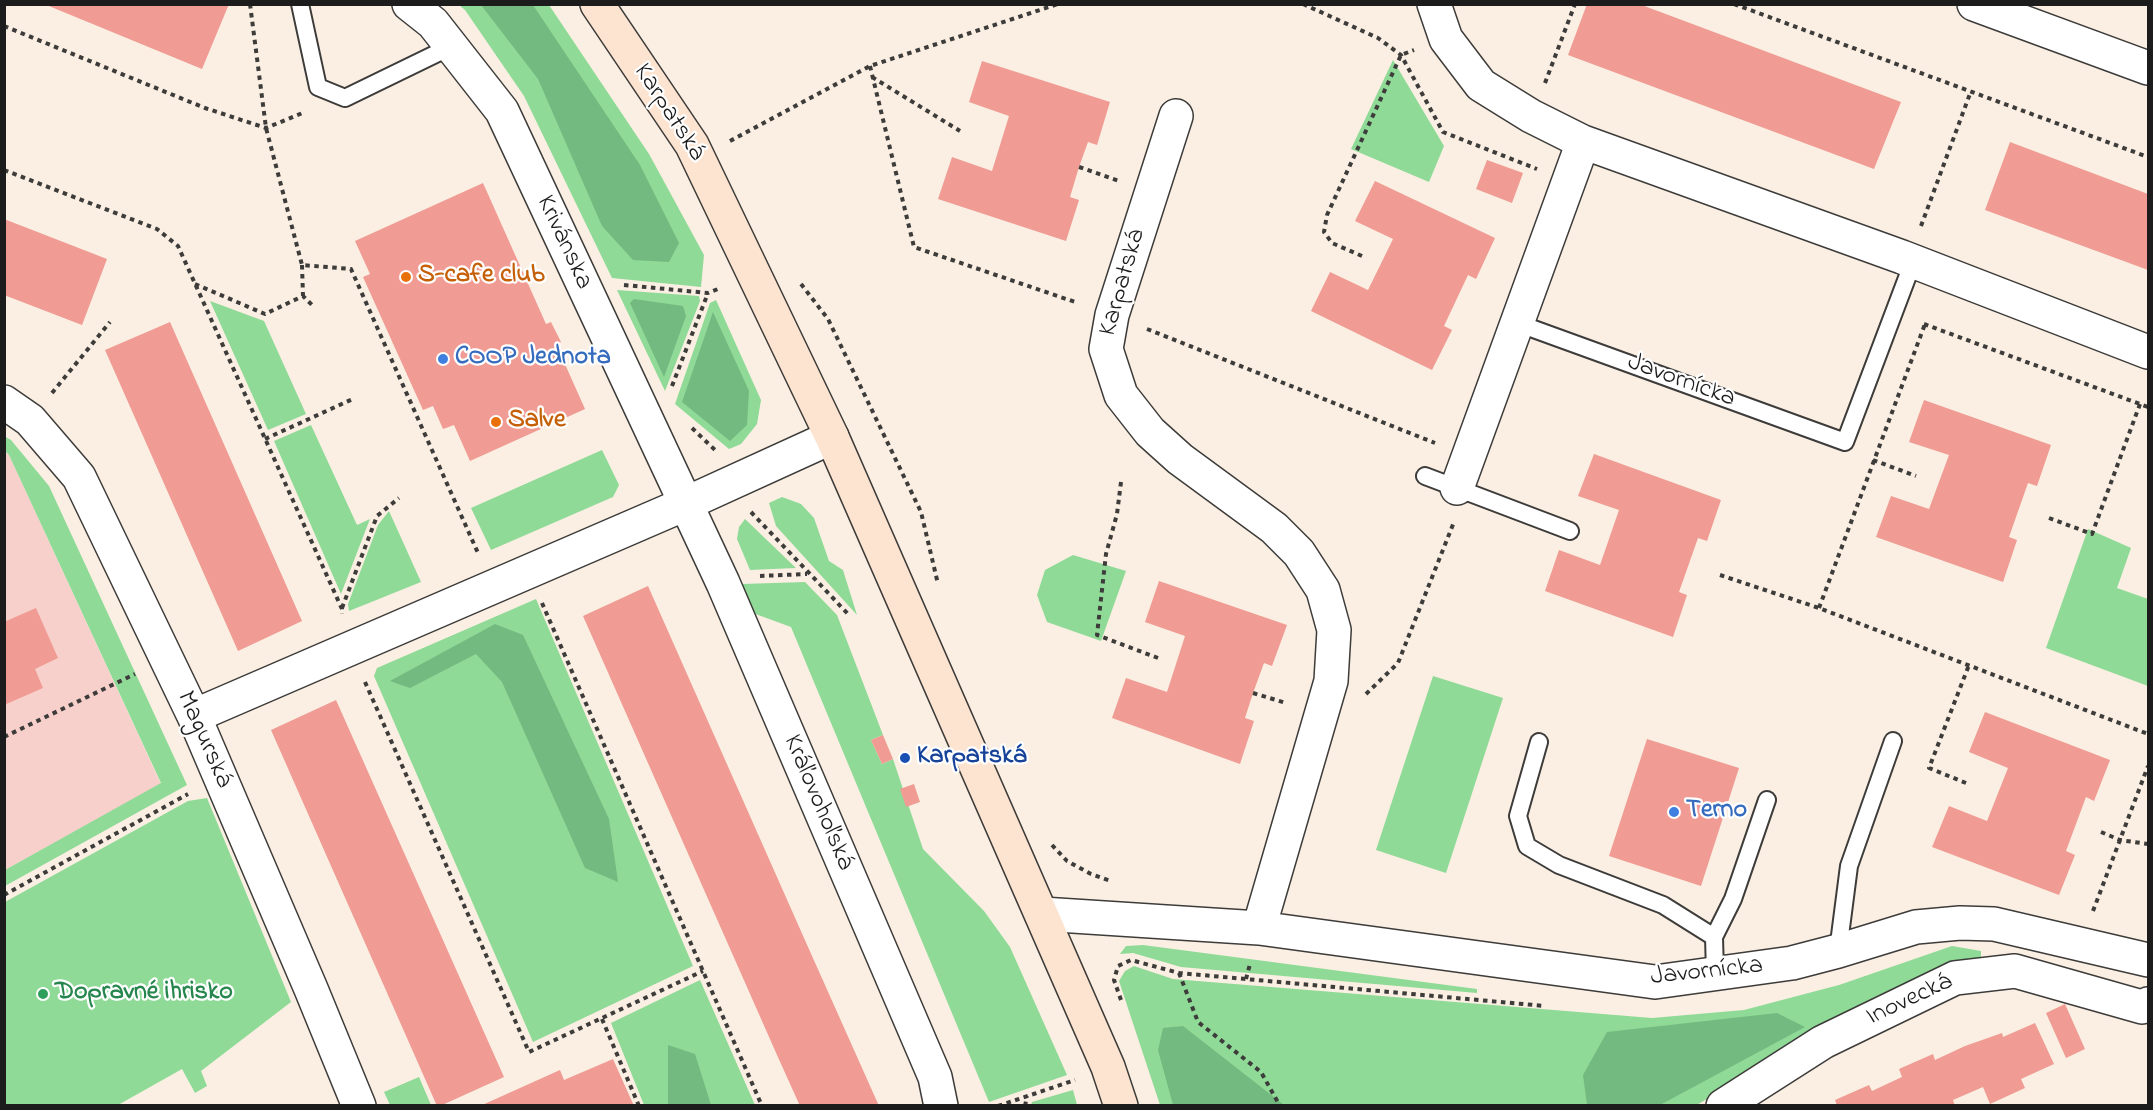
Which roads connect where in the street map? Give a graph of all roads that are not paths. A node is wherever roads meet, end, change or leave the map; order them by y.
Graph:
1 (300, 4) edge
2 (409, 4) edge
3 (597, 4) edge
4 (1434, 4) edge
5 (1974, 4) edge
6 (452, 46) junction
7 (2148, 68) edge
8 (1176, 116) dead end
9 (1583, 142) junction
10 (1913, 262) junction
11 (1517, 323) junction
12 (2148, 351) edge
13 (4, 402) edge
14 (832, 437) junction
15 (1425, 476) dead end
16 (1457, 488) junction
17 (685, 504) junction
18 (1570, 531) dead end
19 (194, 716) junction
20 (1893, 741) dead end
21 (1539, 742) dead end
22 (1767, 800) dead end
23 (1042, 914) junction
24 (1259, 928) junction
25 (1714, 937) junction
26 (1838, 951) junction
27 (2148, 960) edge
28 (1715, 973) junction
29 (2148, 1004) edge
30 (359, 1106) edge
31 (941, 1106) edge
32 (1121, 1106) edge
33 (1723, 1106) edge

1 - 6 lane
2 - 6 street, Krivánska
3 - 14 street, Karpatská
4 - 9 street
5 - 7 street
6 - 17 street, Krivánska
8 - 24 street, Karpatská
9 - 10 street
9 - 11 street
10 - 11 lane, Javornícka
10 - 12 street
11 - 16 street
13 - 19 street, Magurská
14 - 17 street
14 - 23 street, Karpatská
15 - 16 lane
16 - 18 lane
17 - 19 street
17 - 31 street, Kráľovohoľská
19 - 30 street, Magurská
20 - 26 lane
21 - 25 lane
22 - 25 lane
23 - 24 street
23 - 32 street, Karpatská
24 - 28 street, Javornícka
25 - 28 lane
26 - 27 street, Javornícka
26 - 28 street, Javornícka
29 - 33 street, Inovecká

